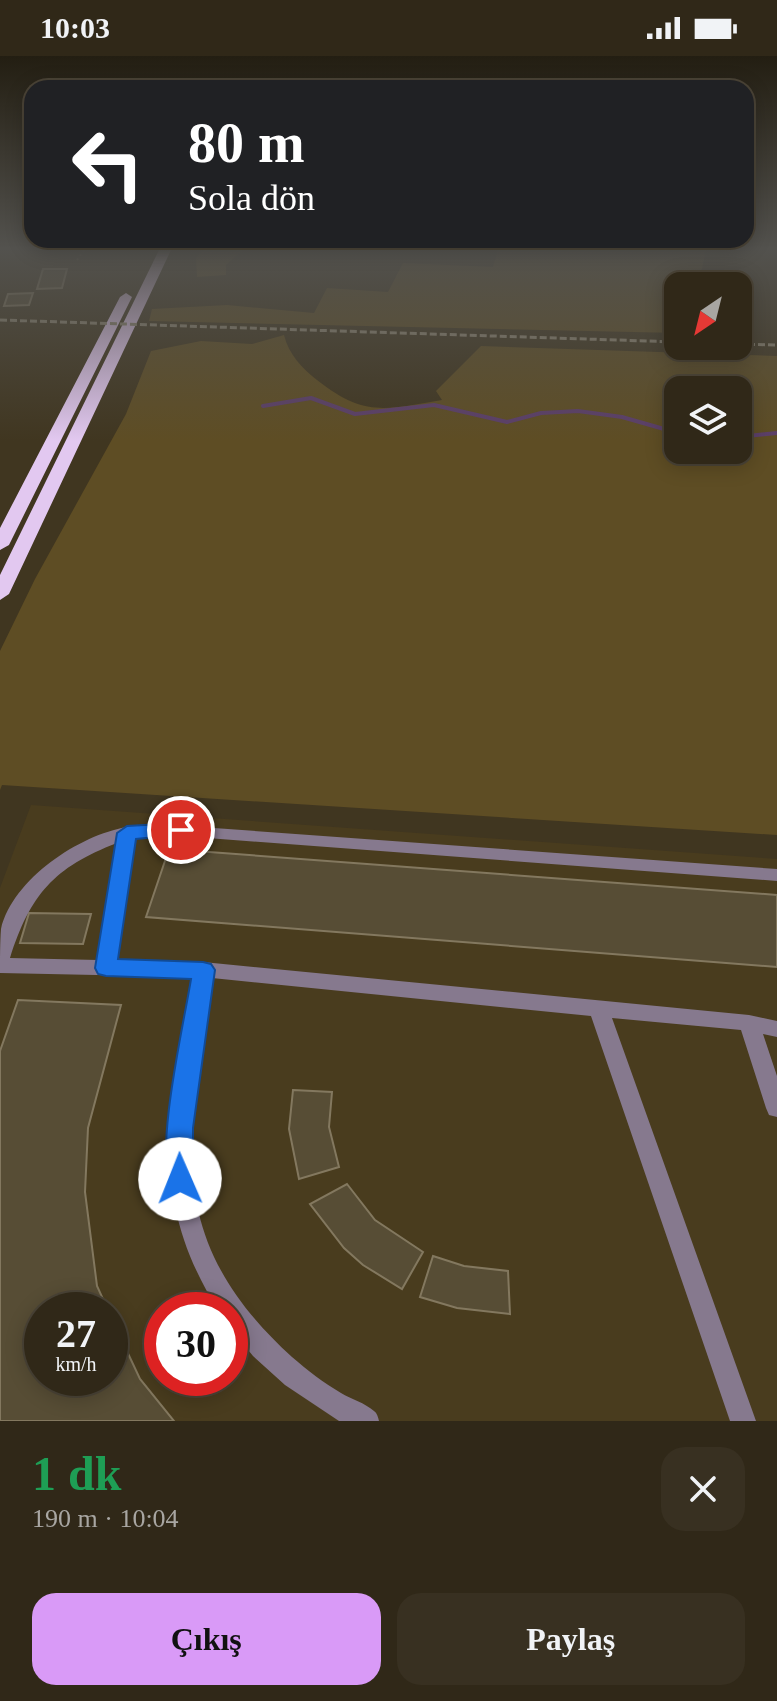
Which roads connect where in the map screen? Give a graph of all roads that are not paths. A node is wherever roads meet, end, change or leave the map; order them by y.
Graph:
1 (118, 314) edge
2 (134, 314) edge
3 (0, 545) edge
4 (0, 594) edge
5 (127, 833) junction
6 (777, 875) edge
7 (0, 962) edge
8 (106, 968) junction
9 (203, 970) junction
10 (599, 1009) junction
11 (749, 1023) junction
12 (777, 1029) edge
13 (777, 1108) edge
14 (366, 1421) edge
15 (743, 1421) edge

1 - 3 highway
2 - 4 highway
5 - 6 street
5 - 7 street
5 - 8 street
7 - 8 street
8 - 9 street
9 - 10 street
9 - 14 street
10 - 11 street
10 - 15 street
11 - 12 street
11 - 13 street

